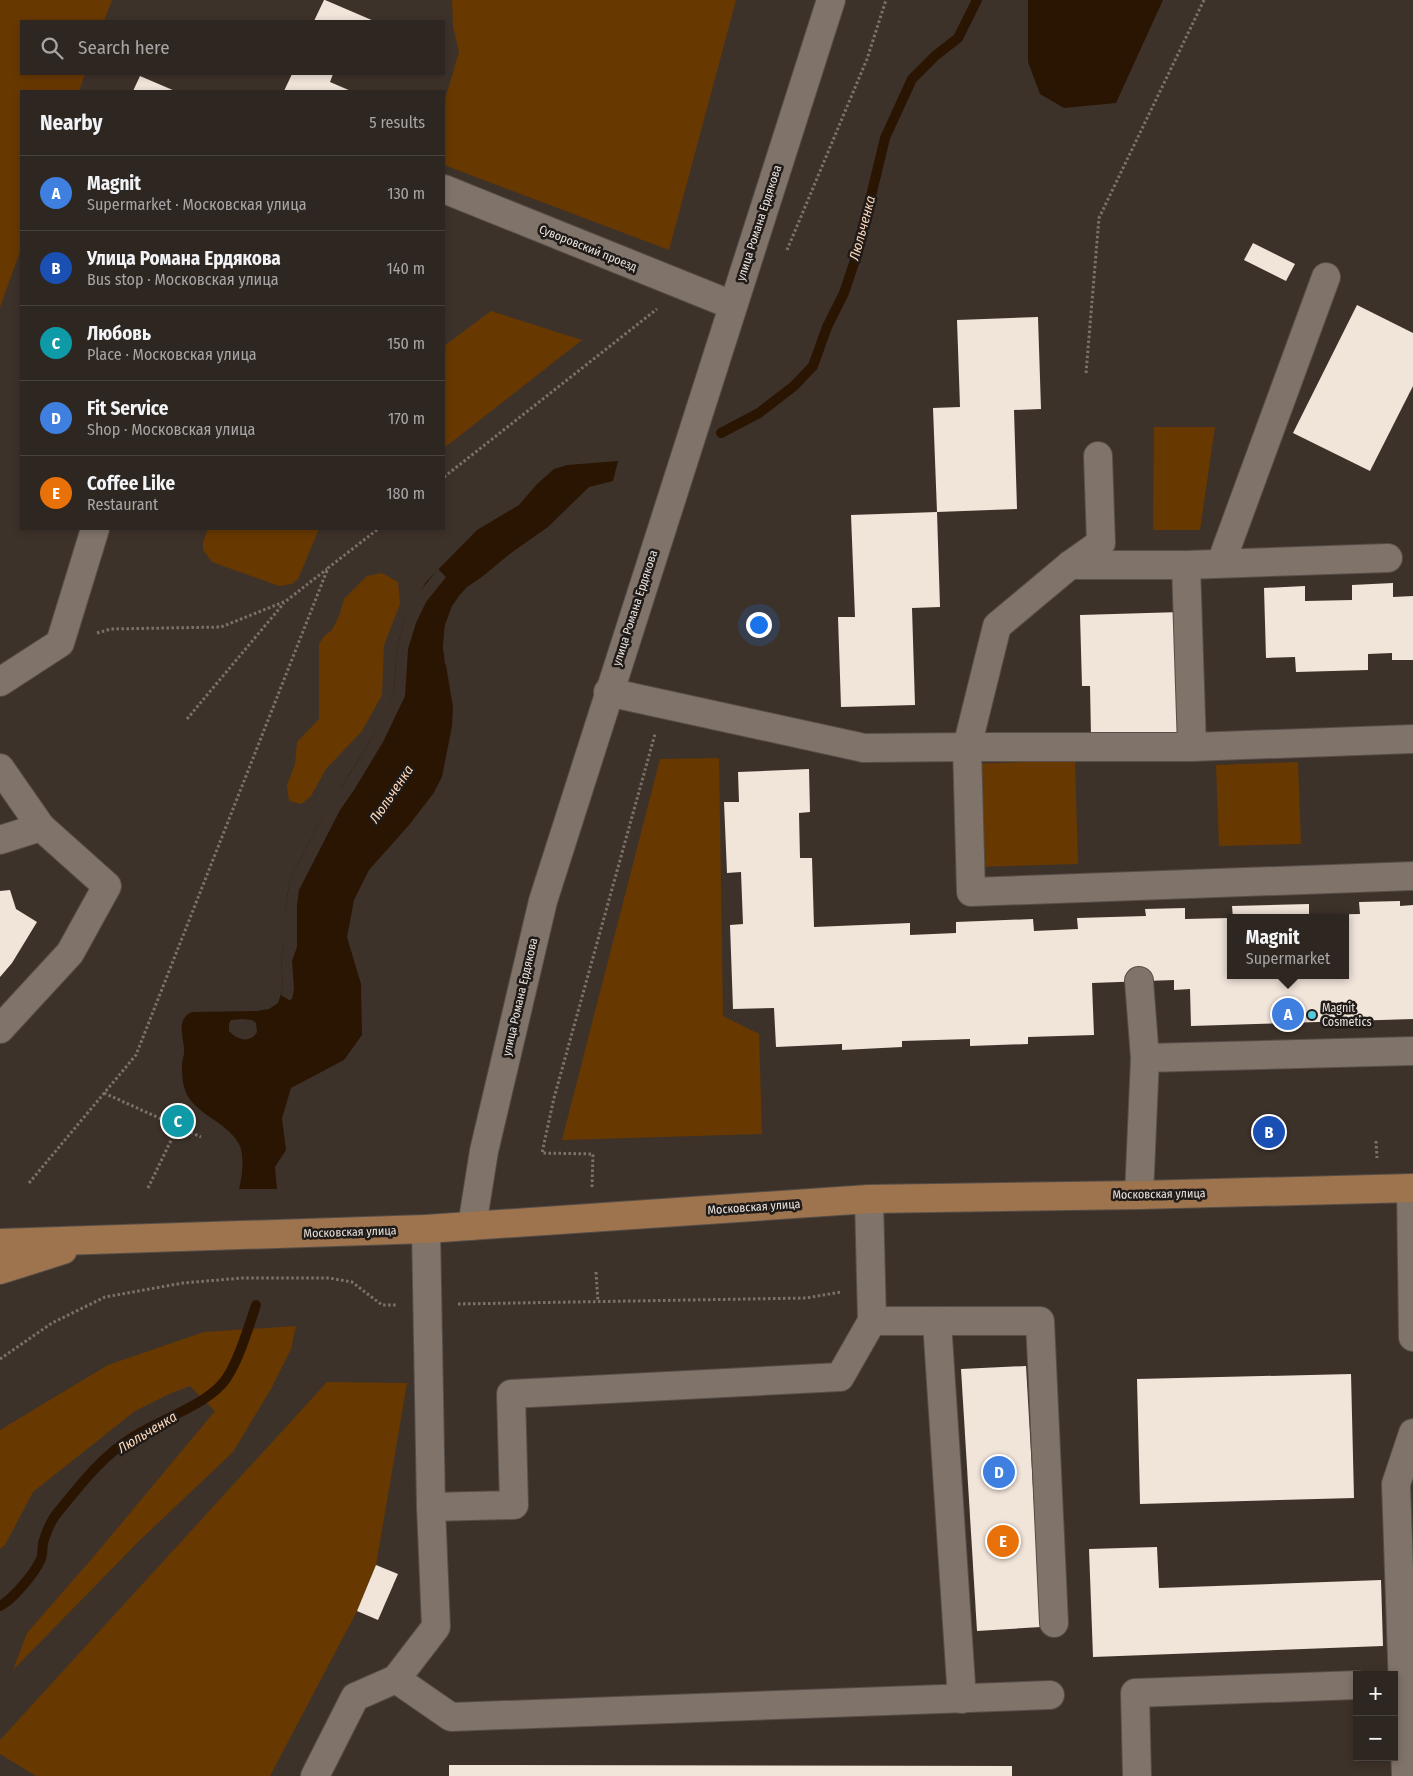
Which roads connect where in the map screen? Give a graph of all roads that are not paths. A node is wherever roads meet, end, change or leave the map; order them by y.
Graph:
1 (831, 0) edge
2 (445, 189) edge
3 (1326, 277) dead end
4 (732, 306) junction
5 (1098, 456) dead end
6 (94, 530) edge
7 (1388, 558) dead end
8 (1221, 563) junction
9 (1070, 565) junction
10 (1186, 565) junction
11 (0, 682) edge
12 (608, 692) junction
13 (1413, 739) edge
14 (1192, 747) junction
15 (967, 748) junction
16 (0, 768) edge
17 (41, 827) junction
18 (0, 840) edge
19 (1413, 876) edge
20 (1139, 981) dead end
21 (0, 1029) edge
22 (1413, 1051) edge
23 (1145, 1058) junction
24 (1412, 1188) edge
25 (1139, 1195) junction
26 (869, 1199) junction
27 (472, 1226) junction
28 (426, 1229) junction
29 (96, 1240) junction
30 (0, 1243) edge
31 (0, 1270) edge
32 (872, 1321) junction
33 (937, 1322) junction
34 (1413, 1337) edge
35 (1413, 1433) edge
36 (431, 1507) junction
37 (1054, 1624) dead end
38 (396, 1679) junction
39 (1399, 1683) edge
40 (1353, 1685) edge
41 (1050, 1695) dead end
42 (962, 1698) junction
43 (315, 1776) edge
44 (1137, 1776) edge
45 (1406, 1776) edge

1 - 4 street, улица Романа Ердякова
2 - 4 street, Суворовский проезд
3 - 8 street
4 - 12 street, улица Романа Ердякова
5 - 9 street
6 - 11 street
7 - 8 street
8 - 10 street
9 - 10 street
9 - 15 street
10 - 14 street
12 - 15 street
12 - 27 street, улица Романа Ердякова
13 - 14 street
14 - 15 street
15 - 19 street
16 - 17 street
17 - 18 street
17 - 21 street
20 - 23 street
22 - 23 street
23 - 25 street
24 - 25 main road, Московская улица
24 - 34 street
25 - 26 main road, Московская улица
26 - 27 main road, Московская улица
26 - 32 street
27 - 28 main road, Московская улица
28 - 29 main road, Московская улица
28 - 36 street
29 - 30 main road, Московская улица
29 - 31 main road, Московская улица
32 - 33 street
32 - 36 street
33 - 37 street
33 - 42 street
35 - 39 street
36 - 38 street
38 - 42 street
38 - 43 street
39 - 45 street
40 - 44 street
41 - 42 street

